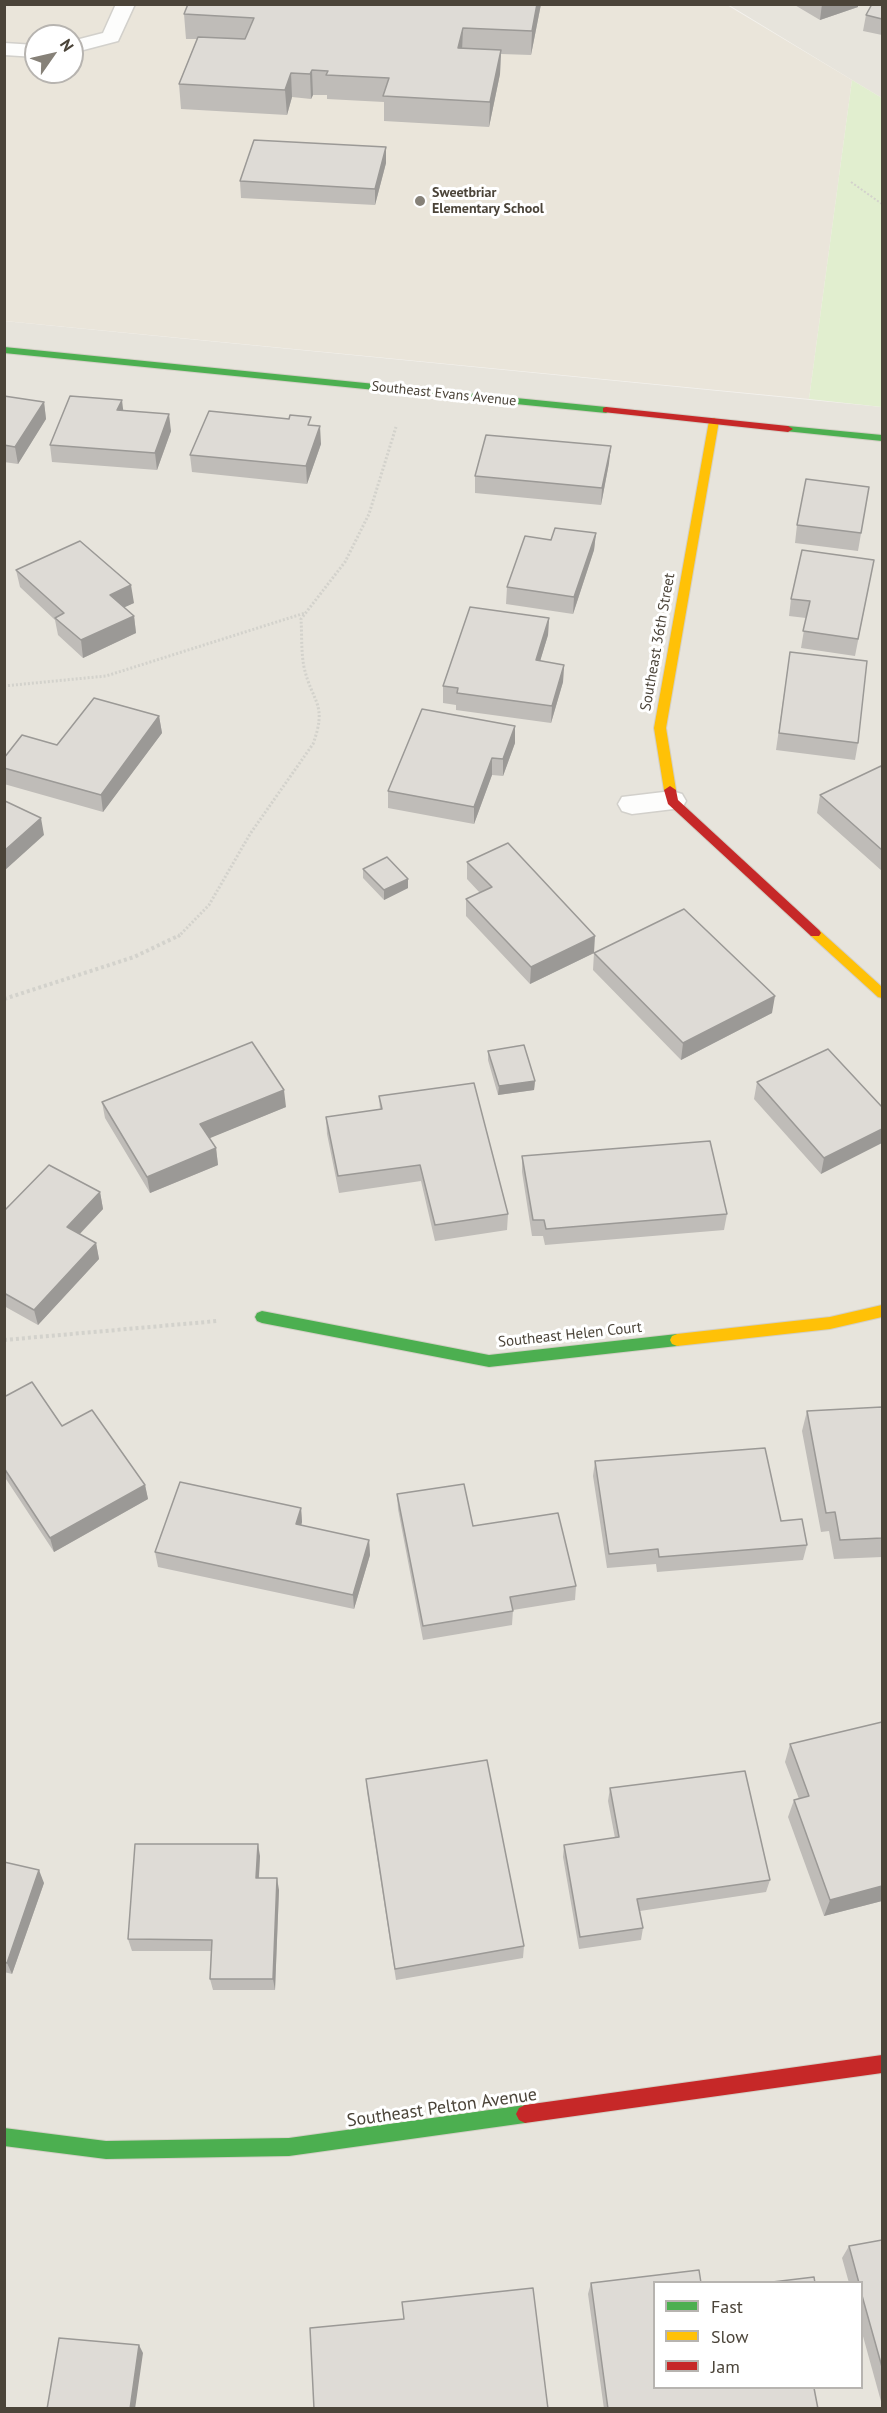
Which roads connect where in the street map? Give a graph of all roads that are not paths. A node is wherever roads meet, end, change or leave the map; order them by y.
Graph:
1 (126, 4) edge
2 (84, 44) edge
3 (4, 49) edge
4 (24, 50) edge
5 (4, 350) edge
6 (714, 421) junction
7 (882, 438) edge
8 (672, 801) junction
9 (632, 804) dead end
10 (882, 994) edge
11 (882, 1311) edge
12 (262, 1317) road end
13 (882, 2064) edge
14 (4, 2137) edge

1 - 2 street
3 - 4 street
5 - 6 street, Southeast Evans Avenue
6 - 7 street, Southeast Evans Avenue
6 - 8 street, Southeast 36th Street
8 - 9 street
8 - 10 street
11 - 12 street, Southeast Helen Court
13 - 14 street, Southeast Pelton Avenue

